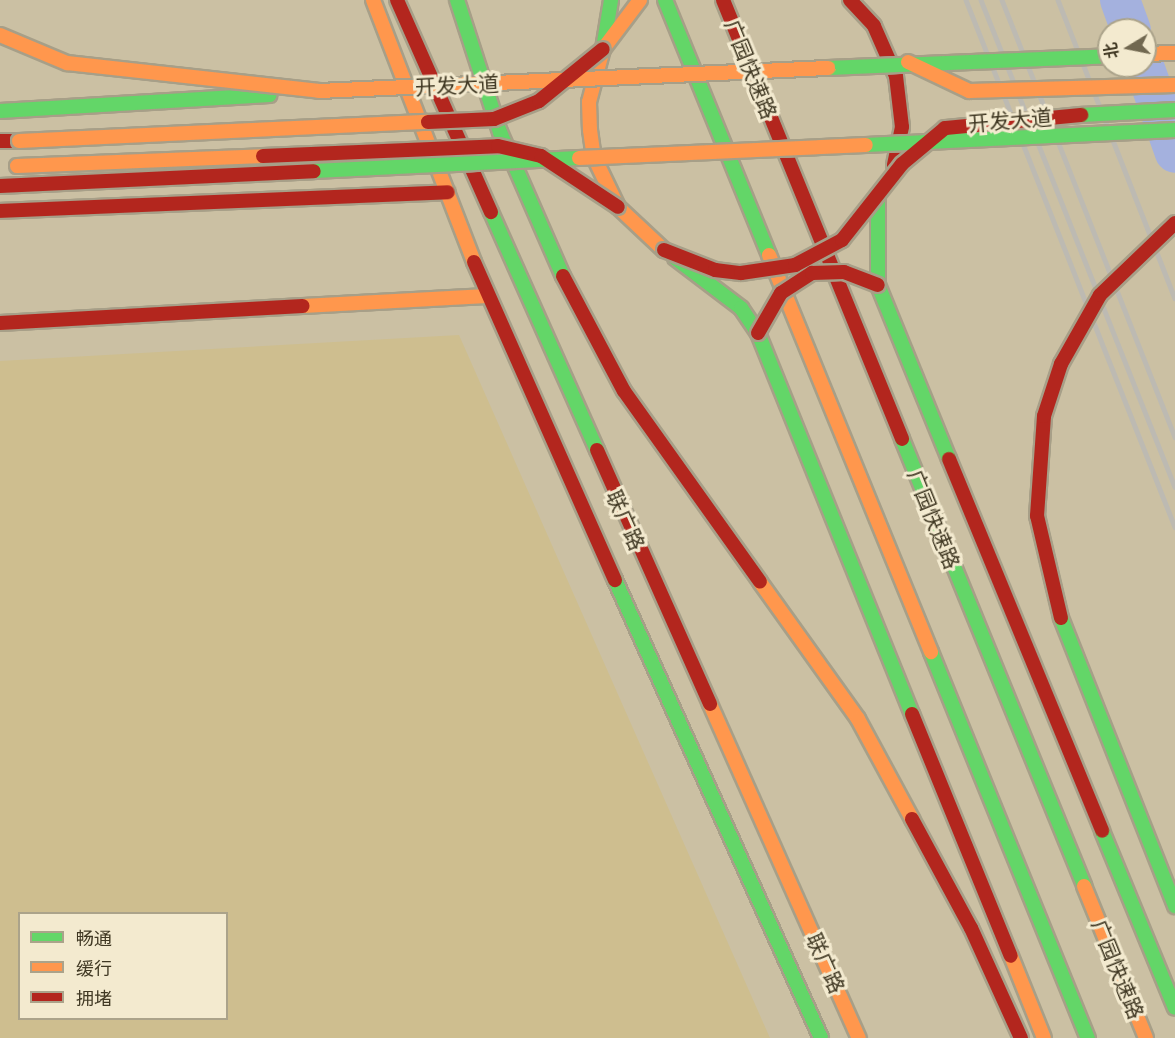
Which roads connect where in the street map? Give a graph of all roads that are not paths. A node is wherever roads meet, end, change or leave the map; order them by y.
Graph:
1 (373, 0) edge
2 (397, 0) edge
3 (457, 0) edge
4 (611, 0) edge
5 (640, 0) edge
6 (665, 0) edge
7 (723, 0) edge
8 (850, 0) edge
9 (0, 35) edge
10 (603, 49) junction
11 (888, 51) junction
12 (1175, 53) edge
13 (1157, 54) edge
14 (1097, 57) edge
15 (404, 79) junction
16 (1175, 85) edge
17 (319, 91) junction
18 (0, 96) edge
19 (1175, 110) edge
20 (0, 111) edge
21 (1175, 130) edge
22 (0, 141) edge
23 (0, 167) edge
24 (0, 186) edge
25 (448, 192) junction
26 (878, 199) junction
27 (618, 207) junction
28 (0, 211) edge
29 (1175, 223) edge
30 (664, 250) junction
31 (878, 285) junction
32 (487, 296) junction
33 (0, 323) edge
34 (758, 333) junction
35 (1175, 906) edge
36 (1175, 1008) edge
37 (822, 1038) edge
38 (859, 1038) edge
39 (1021, 1038) edge
40 (1044, 1038) edge
41 (1088, 1038) edge
42 (1146, 1038) edge

1 - 15 main road, 联广路
2 - 38 main road, 联广路
3 - 39 main road
4 - 10 main road
5 - 10 main road
6 - 41 main road
7 - 42 main road, 广园快速路
8 - 11 main road
9 - 17 main road, bridge
10 - 22 main road, bridge
10 - 27 main road, bridge
11 - 16 main road, 开发大道, bridge
11 - 26 main road, bridge
12 - 13 main road
14 - 17 main road, 开发大道, bridge
15 - 18 main road
15 - 25 main road, 联广路
17 - 20 main road, 开发大道, bridge
19 - 26 main road, 开发大道, bridge
21 - 24 main road, bridge
23 - 27 main road, bridge
25 - 28 main road
25 - 32 main road, 联广路
26 - 30 main road, bridge
26 - 31 main road
27 - 30 main road
29 - 35 main road, bridge
30 - 34 main road, bridge
31 - 34 main road, bridge
31 - 36 main road
32 - 33 main road
32 - 37 main road, 联广路
34 - 40 main road

